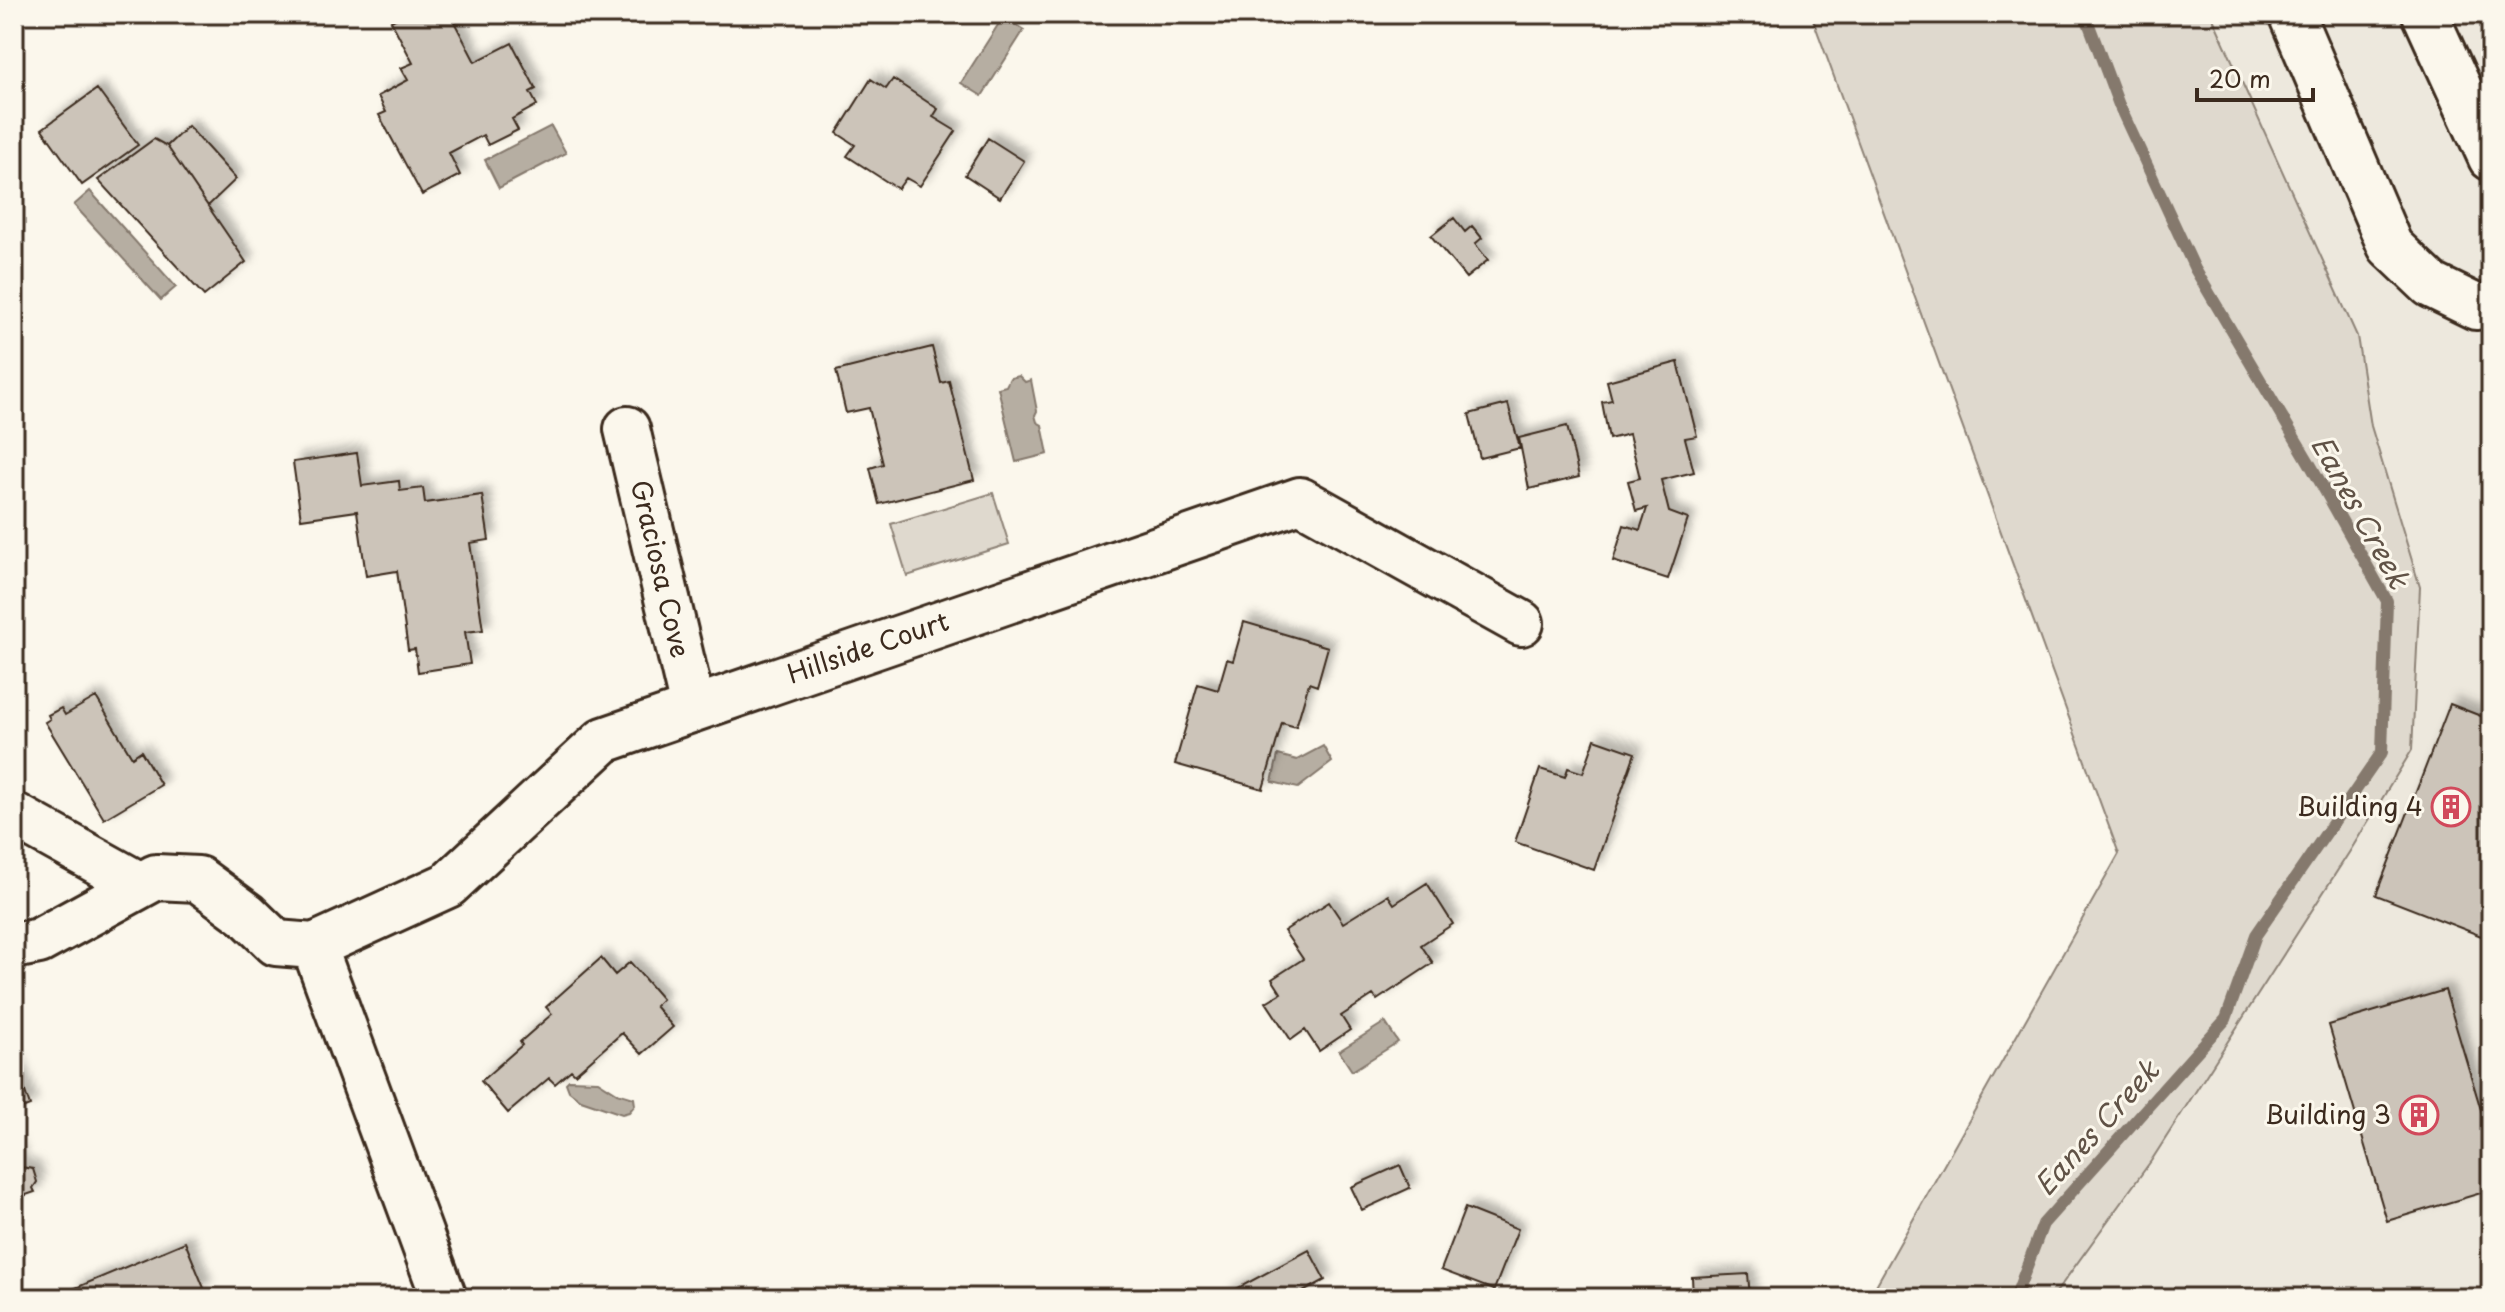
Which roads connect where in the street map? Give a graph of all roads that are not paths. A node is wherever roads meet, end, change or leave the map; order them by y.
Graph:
1 (2291, 14) edge
2 (2425, 14) edge
3 (2491, 158) edge
4 (2491, 305) edge
5 (627, 429) dead end
6 (1521, 623) dead end
7 (693, 708) junction
8 (14, 815) edge
9 (140, 885) junction
10 (14, 946) edge
11 (314, 946) junction
12 (444, 1298) edge

1 - 4 street
2 - 3 street
5 - 7 street, Graciosa Cove
6 - 7 street, Hillside Court
7 - 11 street, Hillside Court
8 - 9 street
9 - 10 street
9 - 11 street
11 - 12 street

